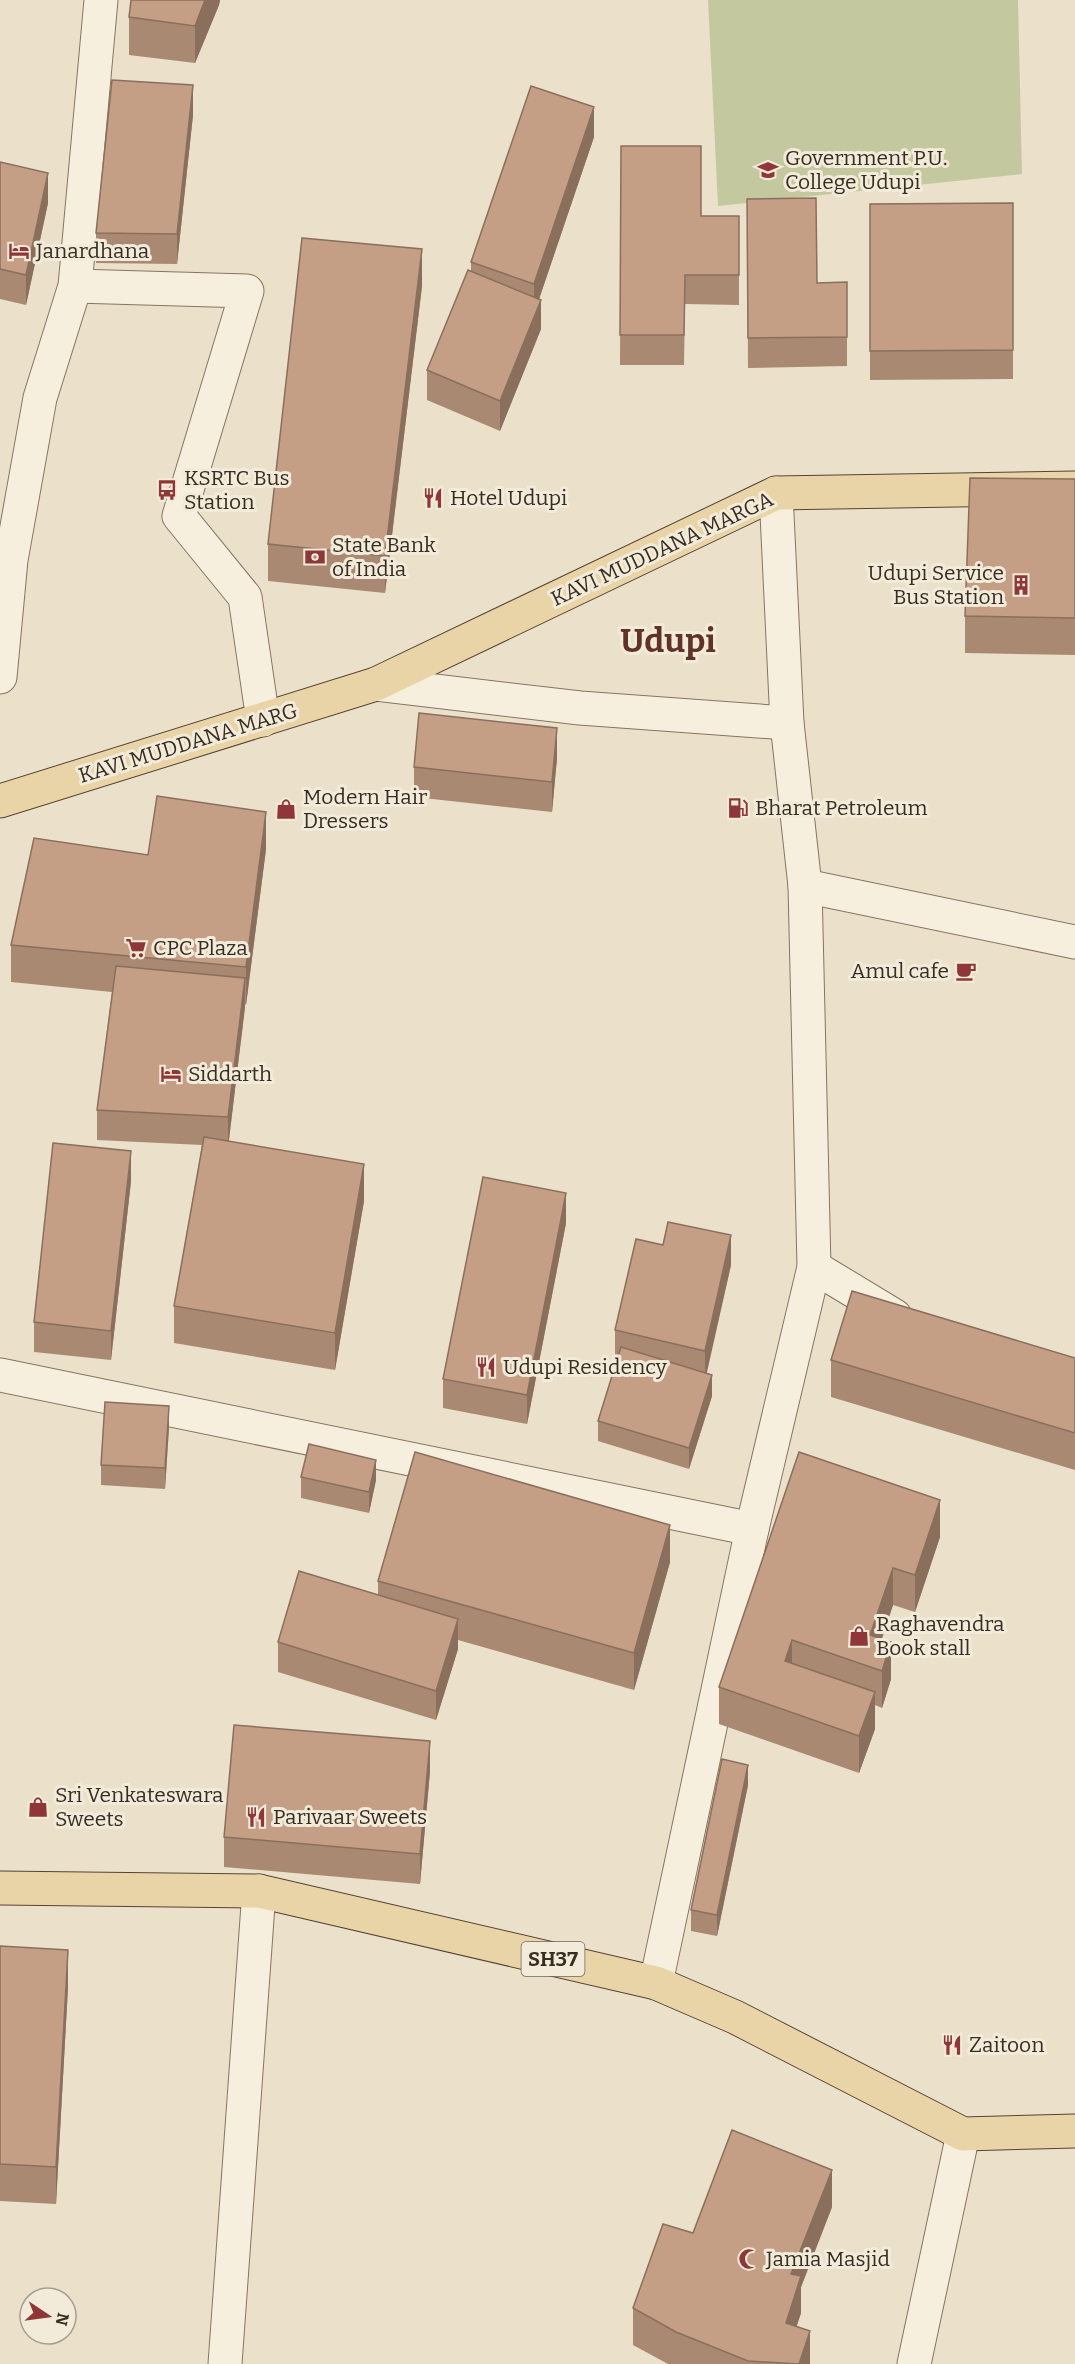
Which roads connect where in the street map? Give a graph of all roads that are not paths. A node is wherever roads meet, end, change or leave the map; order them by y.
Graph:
1 (101, 0) edge
2 (75, 286) junction
3 (1075, 488) edge
4 (776, 493) junction
5 (6, 559) edge
6 (0, 677) edge
7 (376, 684) junction
8 (263, 720) junction
9 (787, 723) junction
10 (0, 801) edge
11 (805, 886) junction
12 (1075, 942) edge
13 (814, 1267) junction
14 (928, 1328) edge
15 (0, 1375) edge
16 (752, 1529) junction
17 (0, 1888) edge
18 (259, 1891) junction
19 (656, 1983) junction
20 (1075, 2131) edge
21 (963, 2134) junction
22 (225, 2364) edge
23 (914, 2364) edge

1 - 2 street
2 - 5 street
2 - 8 street
3 - 4 main road, KAVI MUDDANA MARGA
4 - 7 main road, KAVI MUDDANA MARGA
4 - 9 street
5 - 6 street
7 - 8 main road, KAVI MUDDANA MARG
7 - 9 street
8 - 10 main road, KAVI MUDDANA MARG
9 - 11 street
11 - 12 street
11 - 13 street
13 - 14 street
13 - 16 street
15 - 16 street
16 - 19 street
17 - 18 main road, SH37
18 - 19 main road, SH37
18 - 22 street
19 - 21 main road, SH37
20 - 21 main road, SH37
21 - 23 street

